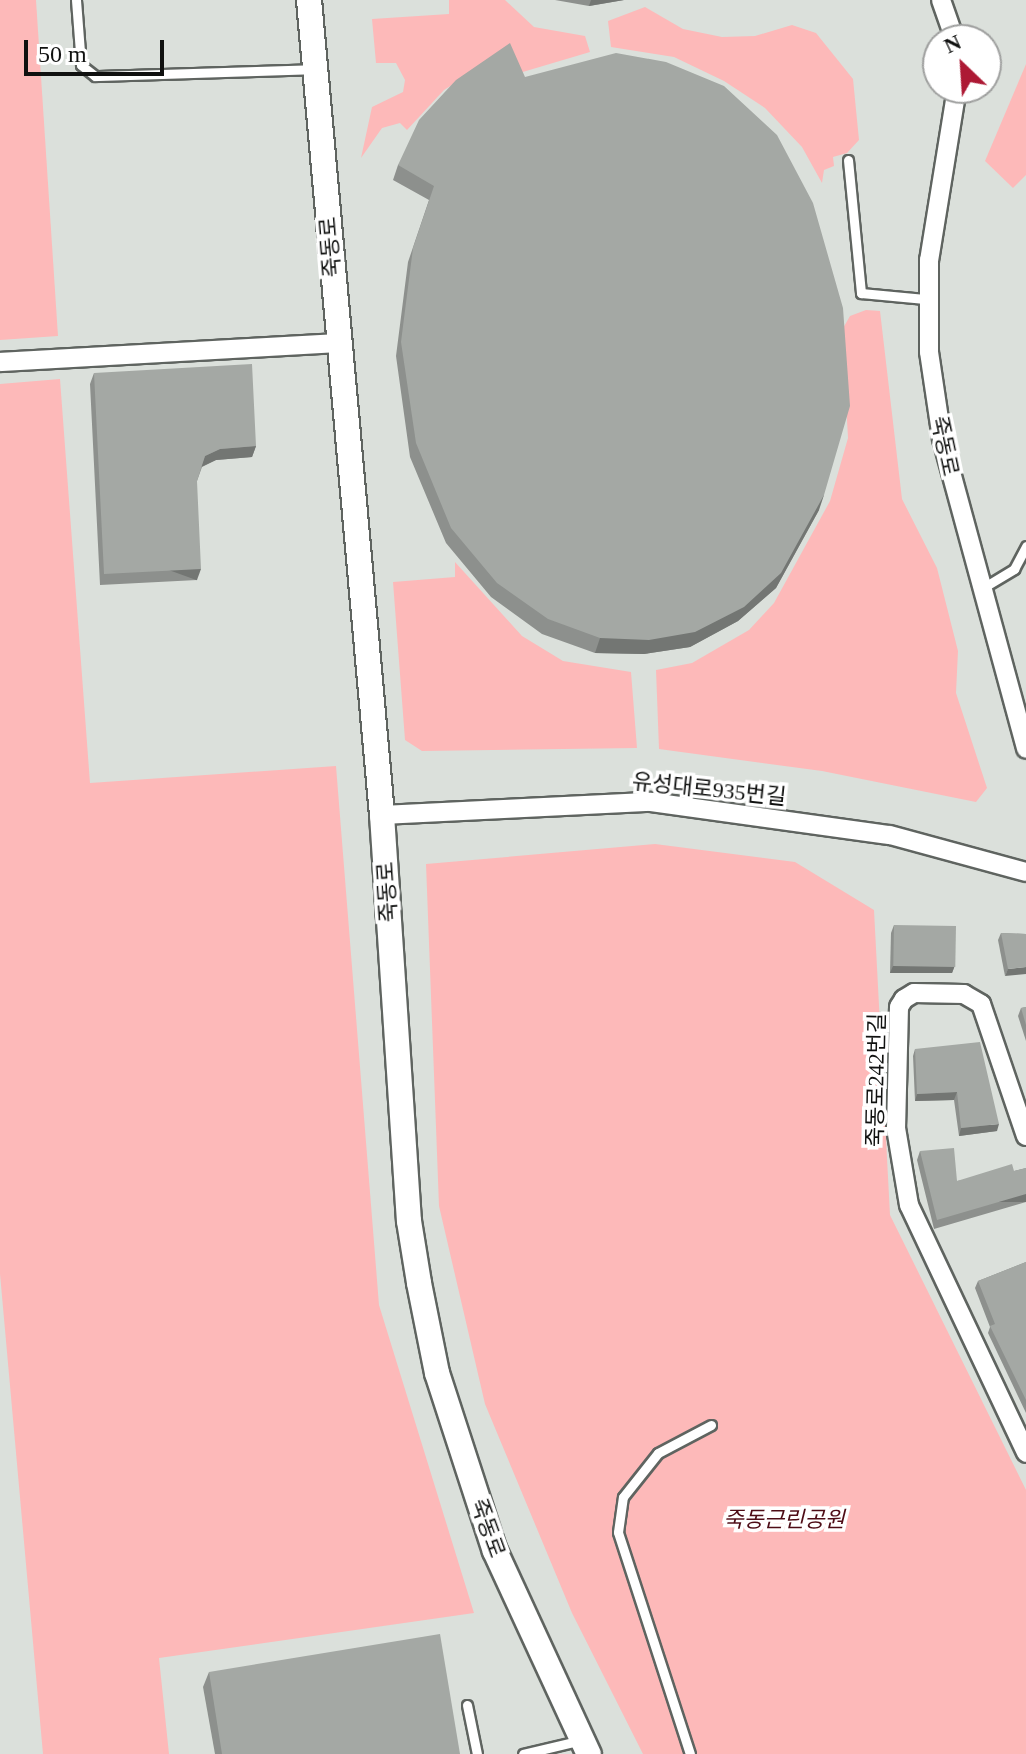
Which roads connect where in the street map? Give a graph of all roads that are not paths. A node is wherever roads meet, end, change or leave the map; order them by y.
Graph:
1 (76, 0) edge
2 (309, 0) edge
3 (941, 0) edge
4 (949, 24) edge
5 (315, 69) junction
6 (955, 104) edge
7 (848, 160) dead end
8 (925, 299) junction
9 (338, 343) junction
10 (0, 362) edge
11 (1026, 546) edge
12 (980, 589) junction
13 (1026, 749) edge
14 (382, 815) junction
15 (1026, 872) edge
16 (1026, 1136) edge
17 (711, 1425) dead end
18 (1026, 1453) edge
19 (467, 1705) dead end
20 (586, 1747) edge
21 (477, 1754) edge
22 (523, 1754) edge
23 (690, 1754) edge

1 - 5 lane
2 - 5 street, 죽동로
3 - 4 street
5 - 9 street, 죽동로
6 - 8 street, 죽동로
7 - 8 lane
8 - 12 street, 죽동로
9 - 10 street
9 - 14 street, 죽동로
11 - 12 lane
12 - 13 street, 죽동로
14 - 15 street, 유성대로935번길
14 - 20 street, 죽동로
16 - 18 street, 죽동로242번길
17 - 23 lane
19 - 21 lane
20 - 22 lane

